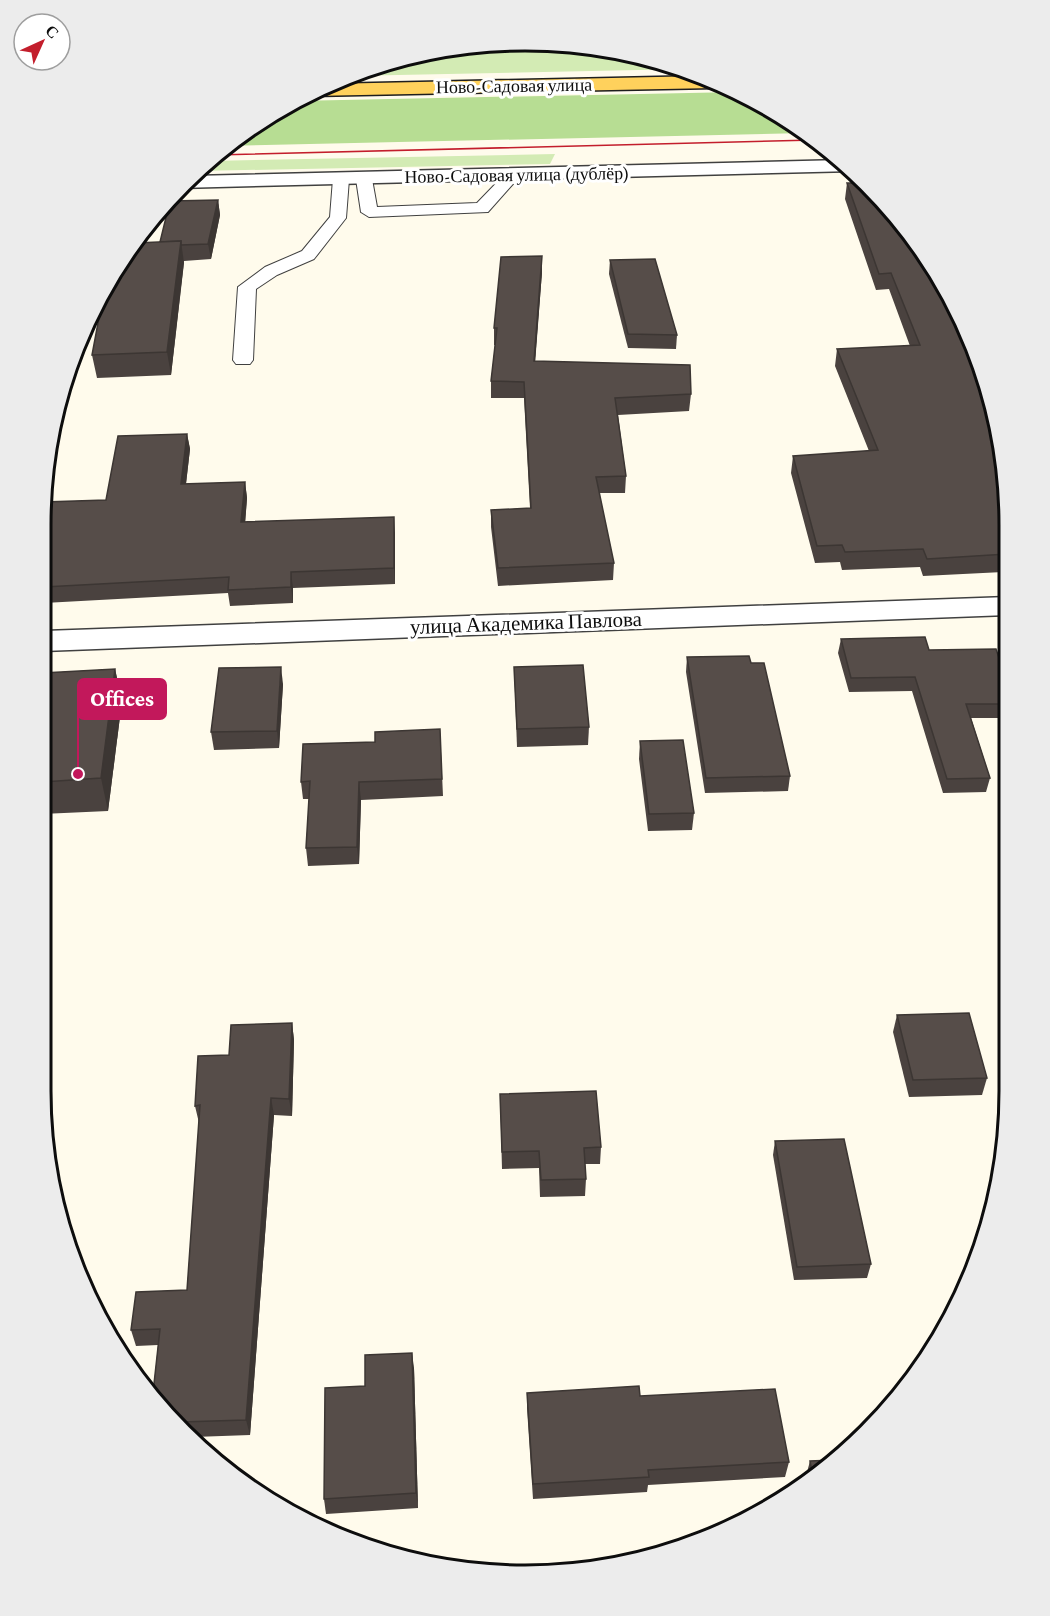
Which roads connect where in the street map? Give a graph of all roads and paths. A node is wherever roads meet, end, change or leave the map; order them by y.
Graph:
1 (694, 82) edge
2 (338, 89) edge
3 (835, 166) edge
4 (513, 175) junction
5 (364, 178) junction
6 (341, 179) junction
7 (198, 183) edge
8 (243, 360) dead end
9 (999, 606) edge
10 (51, 641) edge

1 - 2 main road, Ново-Садовая улица
3 - 4 street, Ново-Садовая улица (дублёр)
4 - 5 street, Ново-Садовая улица (дублёр)
4 - 5 lane
5 - 6 street, Ново-Садовая улица (дублёр)
6 - 7 street, Ново-Садовая улица (дублёр)
6 - 8 lane
9 - 10 street, улица Академика Павлова

